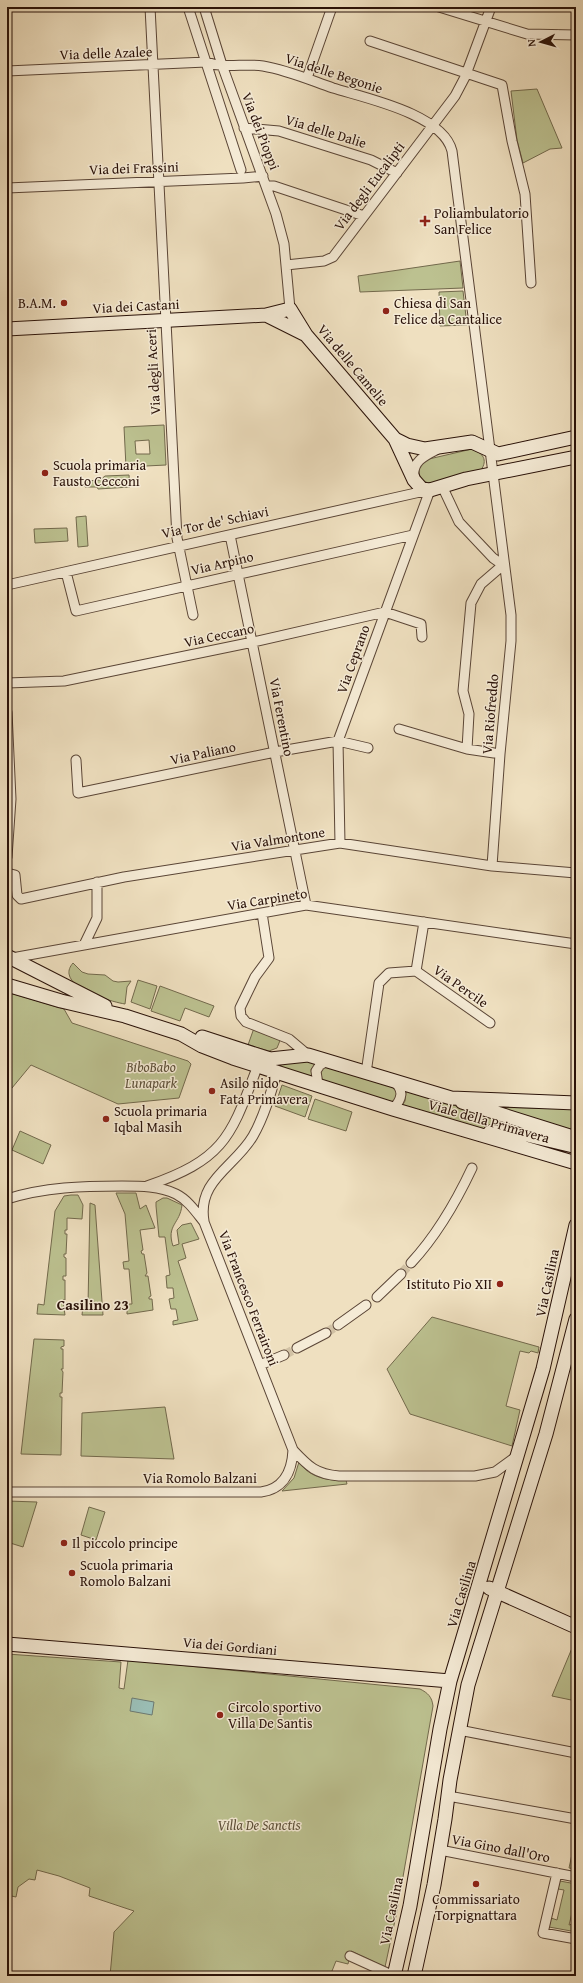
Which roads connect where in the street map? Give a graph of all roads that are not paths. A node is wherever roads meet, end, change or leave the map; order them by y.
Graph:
1 (150, 7) edge
2 (188, 7) edge
3 (204, 7) edge
4 (332, 7) edge
5 (439, 7) edge
6 (491, 7) edge
7 (486, 22) junction
8 (576, 35) edge
9 (370, 41) dead end
10 (206, 62) junction
11 (221, 62) junction
12 (152, 66) junction
13 (7, 71) edge
14 (467, 72) junction
15 (307, 78) junction
16 (432, 126) junction
17 (244, 128) junction
18 (241, 170) dead end
19 (397, 173) junction
20 (263, 176) junction
21 (158, 181) junction
22 (267, 186) junction
23 (7, 188) edge
24 (364, 216) junction
25 (286, 266) junction
26 (531, 283) dead end
27 (290, 309) junction
28 (266, 315) junction
29 (165, 321) junction
30 (7, 329) edge
31 (306, 334) junction
32 (576, 437) edge
33 (395, 439) junction
34 (443, 447) junction
35 (489, 451) junction
36 (576, 457) edge
37 (493, 473) junction
38 (412, 475) junction
39 (436, 488) junction
40 (230, 535) junction
41 (413, 535) junction
42 (178, 546) junction
43 (503, 565) junction
44 (66, 572) junction
45 (238, 573) junction
46 (186, 585) junction
47 (7, 586) edge
48 (385, 612) junction
49 (193, 615) dead end
50 (422, 637) dead end
51 (253, 642) junction
52 (7, 683) edge
53 (7, 712) edge
54 (399, 729) dead end
55 (338, 741) junction
56 (368, 748) dead end
57 (467, 749) junction
58 (8, 751) edge
59 (275, 752) junction
60 (494, 753) dead end
61 (76, 760) dead end
62 (9, 816) edge
63 (340, 843) junction
64 (294, 850) junction
65 (7, 857) edge
66 (492, 866) junction
67 (7, 872) edge
68 (576, 874) edge
69 (97, 882) junction
70 (306, 905) junction
71 (262, 913) junction
72 (424, 922) junction
73 (576, 944) edge
74 (84, 946) junction
75 (9, 957) edge
76 (416, 971) junction
77 (7, 985) edge
78 (125, 1016) junction
79 (490, 1023) dead end
80 (308, 1055) junction
81 (259, 1062) junction
82 (327, 1062) junction
83 (277, 1072) junction
84 (366, 1073) junction
85 (393, 1081) junction
86 (318, 1086) junction
87 (451, 1098) junction
88 (576, 1103) edge
89 (393, 1109) junction
90 (468, 1131) junction
91 (576, 1138) edge
92 (576, 1147) edge
93 (576, 1163) edge
94 (472, 1168) dead end
95 (146, 1186) junction
96 (7, 1199) edge
97 (204, 1222) junction
98 (576, 1225) edge
99 (411, 1263) tunnel mouth
100 (400, 1274) tunnel mouth
101 (377, 1297) dead end
102 (366, 1305) dead end
103 (576, 1319) edge
104 (338, 1325) tunnel mouth
105 (326, 1333) tunnel mouth
106 (297, 1348) tunnel mouth
107 (284, 1355) tunnel mouth
108 (260, 1365) junction
109 (294, 1450) junction
110 (518, 1455) junction
111 (7, 1492) edge
112 (483, 1575) junction
113 (497, 1591) junction
114 (576, 1627) edge
115 (7, 1644) edge
116 (450, 1681) junction
117 (459, 1730) junction
118 (576, 1753) edge
119 (430, 1789) junction
120 (448, 1796) junction
121 (426, 1810) junction
122 (446, 1814) junction
123 (576, 1819) edge
124 (440, 1850) junction
125 (557, 1873) junction
126 (576, 1877) edge
127 (576, 1940) edge
128 (350, 1956) dead end
129 (394, 1976) edge
130 (414, 1976) edge

1 - 12 street, Via degli Aceri
2 - 10 street, Via dei Pioppi
3 - 11 street, Via dei Pioppi
4 - 15 street
5 - 7 street
6 - 7 street, Via degli Eucalipti
7 - 8 street
7 - 14 street, Via degli Eucalipti
9 - 14 street
10 - 11 street, Via delle Begonie
10 - 12 street, Via delle Azalee
10 - 18 street, Via dei Pioppi
11 - 15 street, Via delle Begonie
11 - 17 street, Via dei Pioppi
12 - 13 street, Via delle Azalee
12 - 21 street, Via degli Aceri
14 - 16 street, Via degli Eucalipti
14 - 26 street
15 - 16 street, Via delle Begonie
16 - 19 street, Via degli Eucalipti
16 - 35 street, Via delle Begonie
17 - 19 street, Via delle Dalie
17 - 20 street, Via dei Pioppi
19 - 24 street, Via degli Eucalipti
20 - 21 street, Via dei Frassini
20 - 22 street, Via dei Pioppi
21 - 23 street, Via dei Frassini
21 - 29 street, Via degli Aceri
22 - 24 street
22 - 25 street, Via dei Pioppi
24 - 25 street, Via degli Eucalipti
25 - 27 street, Via dei Pioppi
27 - 28 main road, Via dei Castani
27 - 31 main road, Via delle Camelie
28 - 29 main road, Via dei Castani
28 - 31 main road, Via dei Castani
29 - 30 main road, Via dei Castani
29 - 42 street, Via degli Aceri
31 - 33 main road, Via delle Camelie
32 - 35 main road
33 - 34 main road, Via delle Camelie
33 - 38 main road, Via delle Camelie
34 - 35 main road, Via delle Camelie
34 - 38 street
35 - 37 street, Via Riofreddo
36 - 37 main road
37 - 39 main road
37 - 43 street, Via Riofreddo
38 - 39 main road
39 - 40 street, Via Tor de' Schiavi
39 - 41 street, Via Ceprano
39 - 43 street
40 - 42 street, Via Tor de' Schiavi
40 - 45 street, Via Ferentino
41 - 45 street, Via Arpino
41 - 48 street, Via Ceprano
42 - 44 street, Via Tor de' Schiavi
42 - 46 street, Via degli Aceri
43 - 57 street
43 - 66 street, Via Riofreddo
44 - 46 street, Via Arpino
44 - 47 street, Via Tor de' Schiavi
45 - 46 street, Via Arpino
45 - 51 street, Via Ferentino
46 - 49 street, Via degli Aceri
48 - 50 street
48 - 51 street, Via Ceccano
48 - 55 street, Via Ceprano
51 - 52 street, Via Ceccano
51 - 59 street, Via Ferentino
53 - 58 street
54 - 57 street
55 - 56 street, Via Paliano
55 - 59 street, Via Paliano
55 - 63 street, Via Ceprano
57 - 60 street
58 - 62 street
59 - 61 street, Via Paliano
59 - 64 street, Via Ferentino
62 - 65 street
63 - 64 street, Via Valmontone
63 - 66 street, Via Valmontone
64 - 69 street, Via Valmontone
64 - 70 street, Via Ferentino
66 - 68 street, Via Valmontone
67 - 69 street, Via Valmontone
69 - 74 street
70 - 71 street, Via Carpineto
70 - 72 street, Via Carpineto
71 - 74 street, Via Carpineto
71 - 80 street
72 - 73 street, Via Carpineto
72 - 76 street
74 - 75 street, Via Carpineto
75 - 78 main road, Viale della Primavera
76 - 79 street, Via Percile
76 - 84 street
77 - 78 main road, Viale della Primavera
78 - 81 main road, Viale della Primavera
80 - 81 main road, Viale della Primavera
80 - 82 main road, Viale della Primavera
81 - 83 main road, Viale della Primavera
81 - 95 street
82 - 84 main road, Viale della Primavera
82 - 86 street
83 - 86 main road, Viale della Primavera
83 - 97 street
84 - 85 main road, Viale della Primavera
85 - 87 main road, Viale della Primavera
85 - 89 street
86 - 89 main road, Viale della Primavera
87 - 88 main road, Viale della Primavera
87 - 91 main road
89 - 90 main road, Viale della Primavera
90 - 92 main road
90 - 93 main road, Viale della Primavera
94 - 99 street
95 - 96 street
95 - 97 street, Via Francesco Ferraironi
97 - 108 street, Via Francesco Ferraironi
98 - 110 main road, Via Casilina
100 - 101 street
102 - 104 street
103 - 113 main road
105 - 106 street
107 - 108 street
108 - 109 street, Via Francesco Ferraironi
109 - 110 street
109 - 111 street, Via Romolo Balzani
110 - 112 main road, Via Casilina
112 - 113 main road
112 - 116 main road, Via Casilina
113 - 114 main road
113 - 117 main road
115 - 116 main road, Via dei Gordiani
116 - 119 main road, Via Casilina
117 - 118 street
117 - 120 main road
119 - 120 main road
119 - 121 main road, Via Casilina
120 - 122 main road
120 - 123 street
121 - 122 main road
121 - 129 main road, Via Casilina
122 - 124 main road
124 - 125 street, Via Gino dall'Oro
124 - 130 main road
125 - 126 street, Via Gino dall'Oro
125 - 127 street
128 - 129 street

